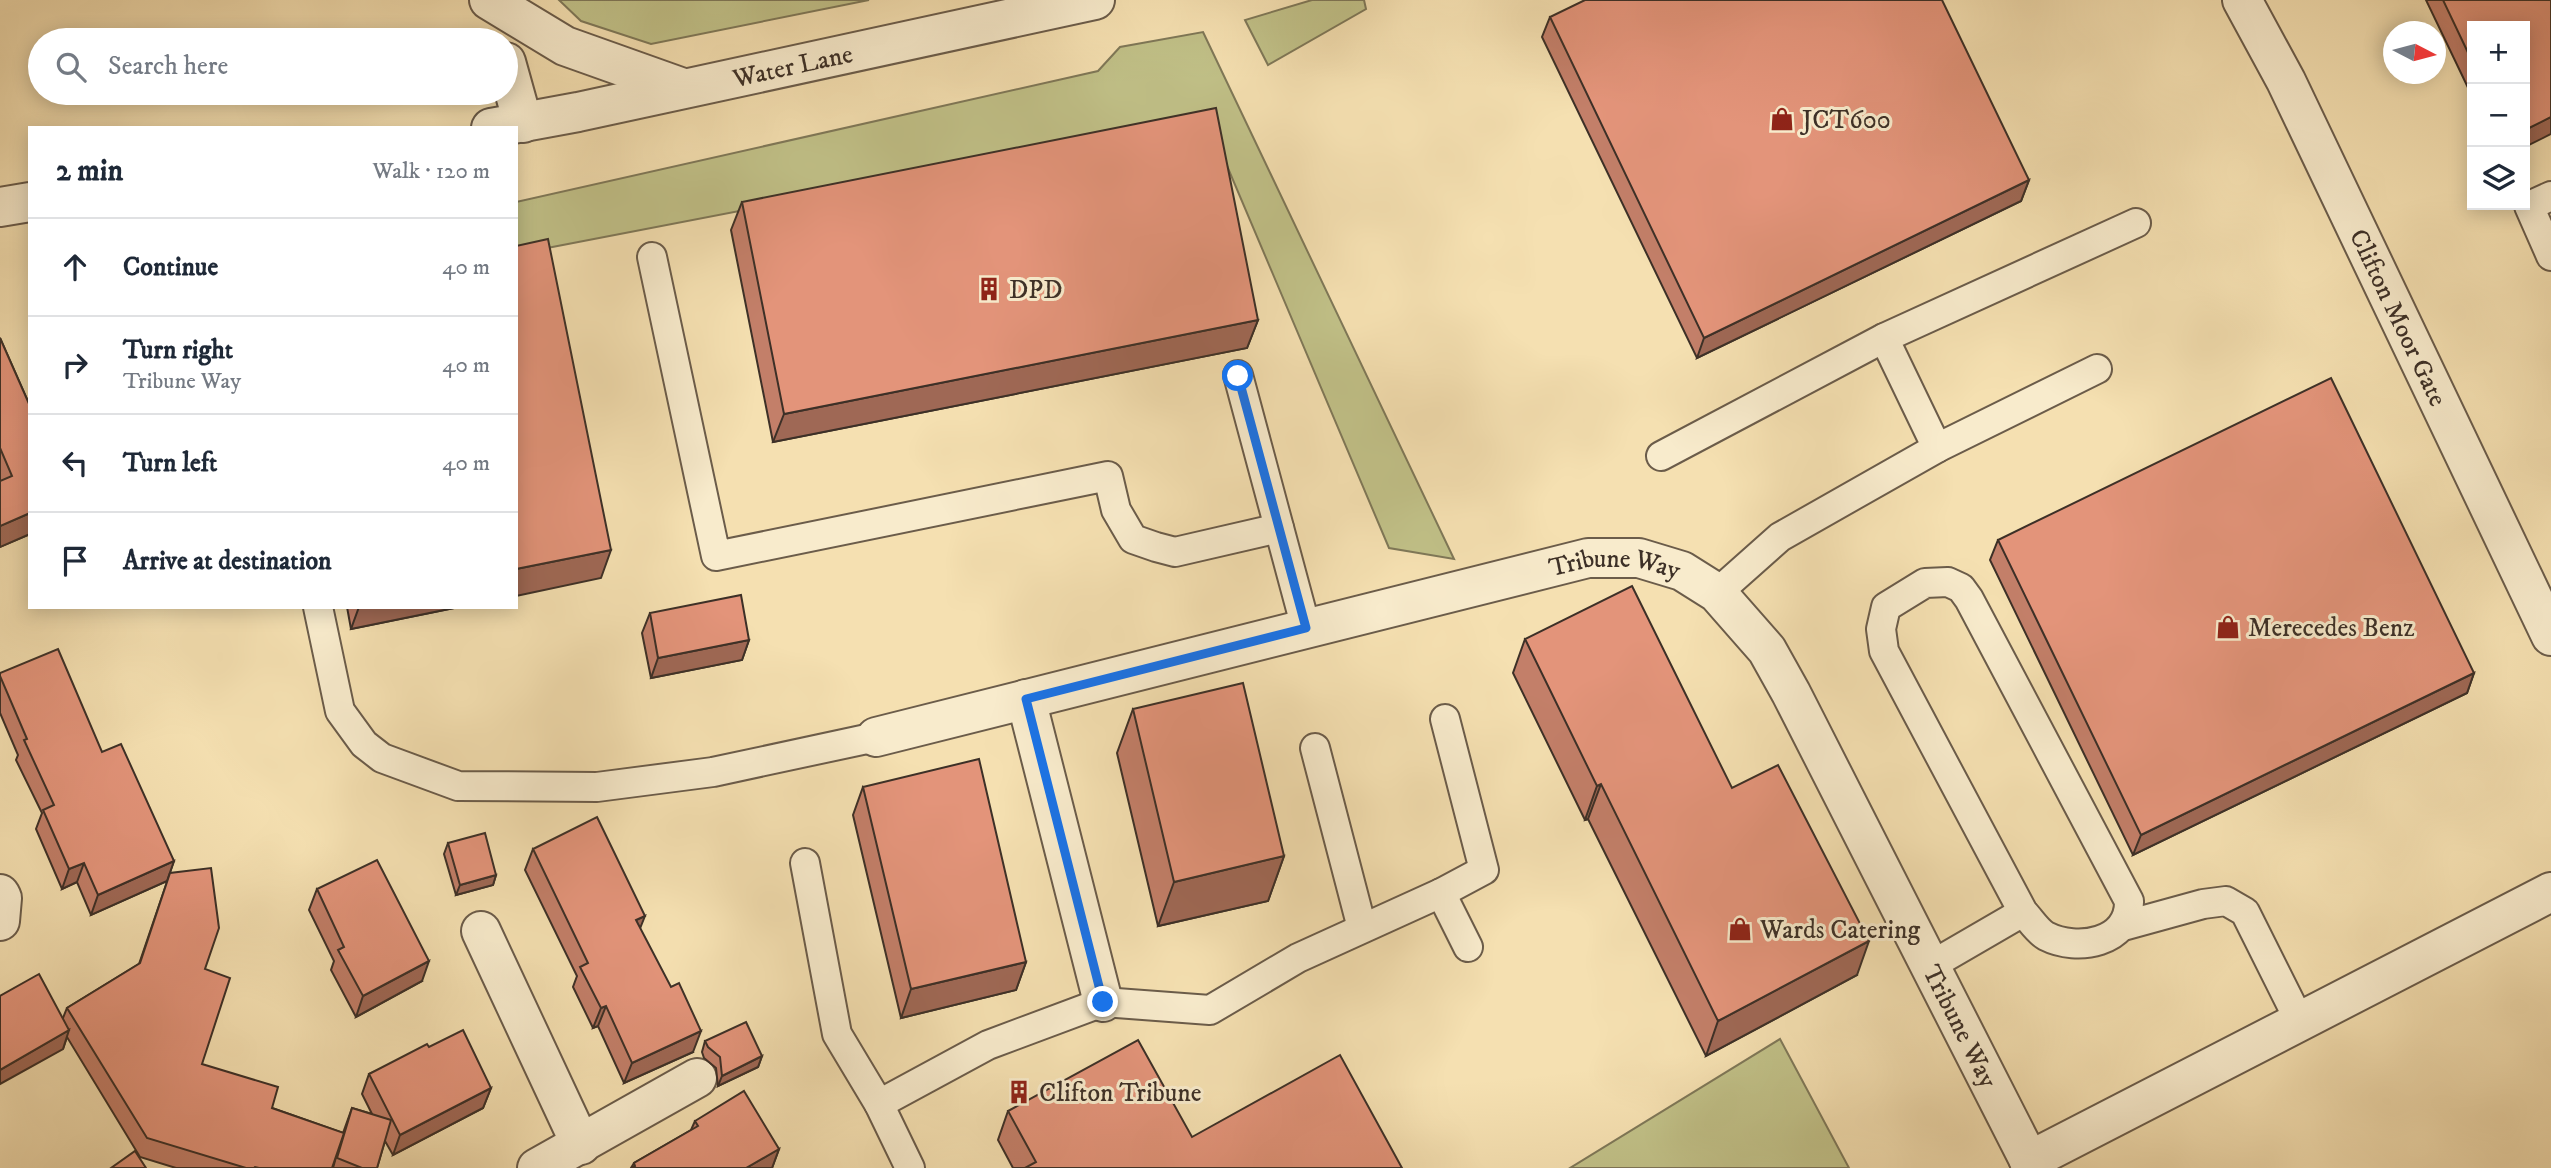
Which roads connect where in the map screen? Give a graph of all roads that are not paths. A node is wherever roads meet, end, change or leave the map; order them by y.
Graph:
1 (475, 0) edge
2 (489, 0) edge
3 (1095, 0) edge
4 (2242, 0) edge
5 (490, 28) edge
6 (685, 88) junction
7 (507, 105) edge
8 (507, 125) edge
9 (2551, 196) edge
10 (28, 202) edge
11 (0, 207) edge
12 (2136, 223) dead end
13 (2551, 256) edge
14 (652, 257) dead end
15 (1884, 338) junction
16 (2097, 369) dead end
17 (1238, 376) dead end
18 (1937, 449) junction
19 (1661, 456) dead end
20 (1279, 528) junction
21 (1717, 593) junction
22 (318, 609) edge
23 (1306, 628) junction
24 (2551, 636) edge
25 (1026, 699) junction
26 (1445, 719) dead end
27 (876, 737) joint
28 (1315, 748) dead end
29 (805, 863) dead end
30 (2551, 892) edge
31 (1441, 893) junction
32 (0, 894) edge
33 (2023, 912) junction
34 (0, 921) edge
35 (2123, 926) junction
36 (1362, 928) junction
37 (481, 931) dead end
38 (1468, 947) dead end
39 (1930, 966) junction
40 (1103, 1002) junction
41 (2300, 1022) junction
42 (697, 1078) dead end
43 (879, 1104) junction
44 (581, 1145) junction
45 (2031, 1164) edge
46 (537, 1168) edge
47 (910, 1168) edge

1 - 5 street
2 - 6 street
3 - 6 street, Water Lane
4 - 24 street, Clifton Moor Gate
6 - 8 street, Water Lane
7 - 8 street
9 - 13 lane
10 - 11 street
12 - 15 lane
14 - 20 lane
15 - 18 lane
15 - 19 lane
16 - 18 lane
17 - 20 lane
18 - 21 lane
20 - 23 lane
21 - 23 street, Tribune Way
21 - 39 street, Tribune Way
22 - 27 lane
23 - 25 street, Tribune Way
25 - 27 street, Tribune Way
25 - 40 street
26 - 31 lane
28 - 36 lane
29 - 43 lane
30 - 41 street, Tribune Way
31 - 36 lane
31 - 38 lane
32 - 34 street
33 - 35 lane
33 - 35 lane
33 - 39 lane
35 - 41 lane
36 - 40 lane
37 - 44 street
39 - 45 street, Tribune Way
40 - 43 lane
41 - 45 street, Tribune Way
42 - 44 street
43 - 47 lane
44 - 46 street

